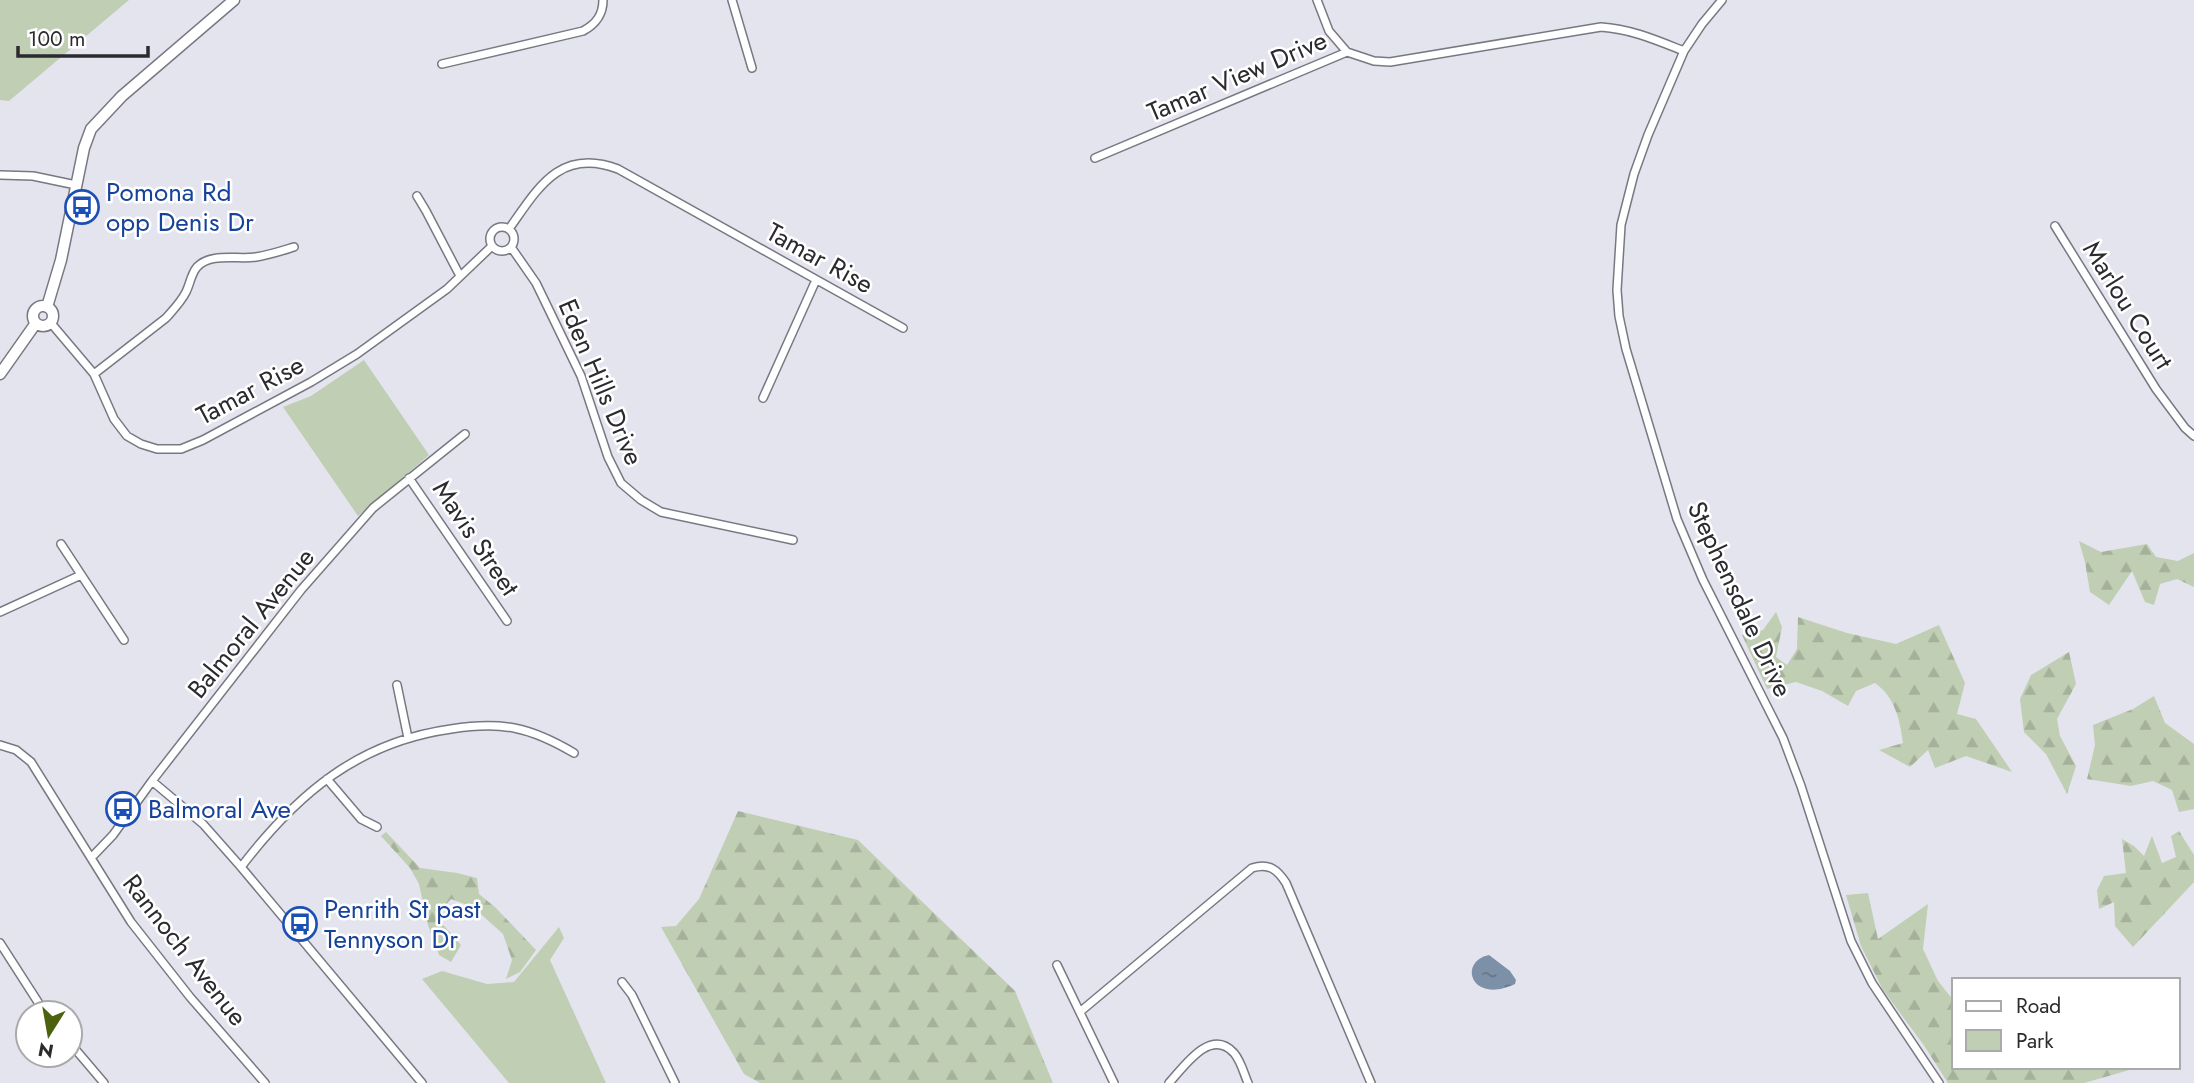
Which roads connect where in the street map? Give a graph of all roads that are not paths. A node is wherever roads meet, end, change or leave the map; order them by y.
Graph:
1 (234, 0) edge
2 (603, 0) edge
3 (732, 0) edge
4 (1317, 0) edge
5 (1722, 0) edge
6 (1684, 51) junction
7 (1347, 52) junction
8 (442, 64) dead end
9 (752, 68) dead end
10 (1095, 158) dead end
11 (0, 175) edge
12 (76, 186) junction
13 (416, 196) dead end
14 (2055, 226) dead end
15 (509, 229) junction
16 (492, 246) junction
17 (293, 247) dead end
18 (511, 247) junction
19 (460, 276) junction
20 (816, 280) junction
21 (47, 307) junction
22 (50, 322) junction
23 (36, 323) junction
24 (902, 328) dead end
25 (0, 374) edge
26 (94, 374) junction
27 (763, 398) dead end
28 (465, 434) dead end
29 (2194, 436) edge
30 (410, 478) junction
31 (793, 540) dead end
32 (61, 544) dead end
33 (81, 575) junction
34 (0, 612) edge
35 (507, 621) dead end
36 (124, 640) dead end
37 (397, 685) dead end
38 (408, 738) junction
39 (0, 745) edge
40 (574, 753) dead end
41 (327, 779) junction
42 (152, 781) junction
43 (377, 827) dead end
44 (91, 858) junction
45 (241, 867) junction
46 (0, 943) edge
47 (1057, 965) dead end
48 (622, 982) dead end
49 (37, 999) edge
50 (1082, 1011) junction
51 (84, 1059) edge
52 (104, 1083) edge
53 (265, 1083) edge
54 (422, 1083) edge
55 (676, 1083) edge
56 (1114, 1083) edge
57 (1170, 1083) edge
58 (1248, 1083) edge
59 (1371, 1083) edge
60 (1939, 1083) edge

1 - 12 street
2 - 8 street
3 - 9 street
4 - 7 street
5 - 6 street, Stephensdale Drive
6 - 7 street, Tamar View Drive
6 - 60 street, Stephensdale Drive
7 - 10 street, Tamar View Drive
11 - 12 street
12 - 21 street
13 - 19 street
14 - 29 street, Marlou Court
15 - 16 street
15 - 18 street
15 - 20 street, Tamar Rise
16 - 18 street
16 - 19 street, Tamar Rise
17 - 26 street
18 - 31 street, Eden Hills Drive
19 - 26 street, Tamar Rise
20 - 24 street, Tamar Rise
20 - 27 street
21 - 22 street
21 - 23 street
22 - 23 street
22 - 26 street, Tamar Rise
23 - 25 street
28 - 30 street, Balmoral Avenue
30 - 35 street, Mavis Street
30 - 42 street, Balmoral Avenue
32 - 33 street
33 - 34 street
33 - 36 street
37 - 38 street
38 - 40 street
38 - 41 street
39 - 44 street, Rannoch Avenue
41 - 43 street
41 - 45 street
42 - 44 street, Balmoral Avenue
42 - 45 street
44 - 53 street, Rannoch Avenue
45 - 54 street
46 - 49 street
47 - 50 street
48 - 55 street
50 - 56 street
50 - 59 street
51 - 52 street
57 - 58 street

